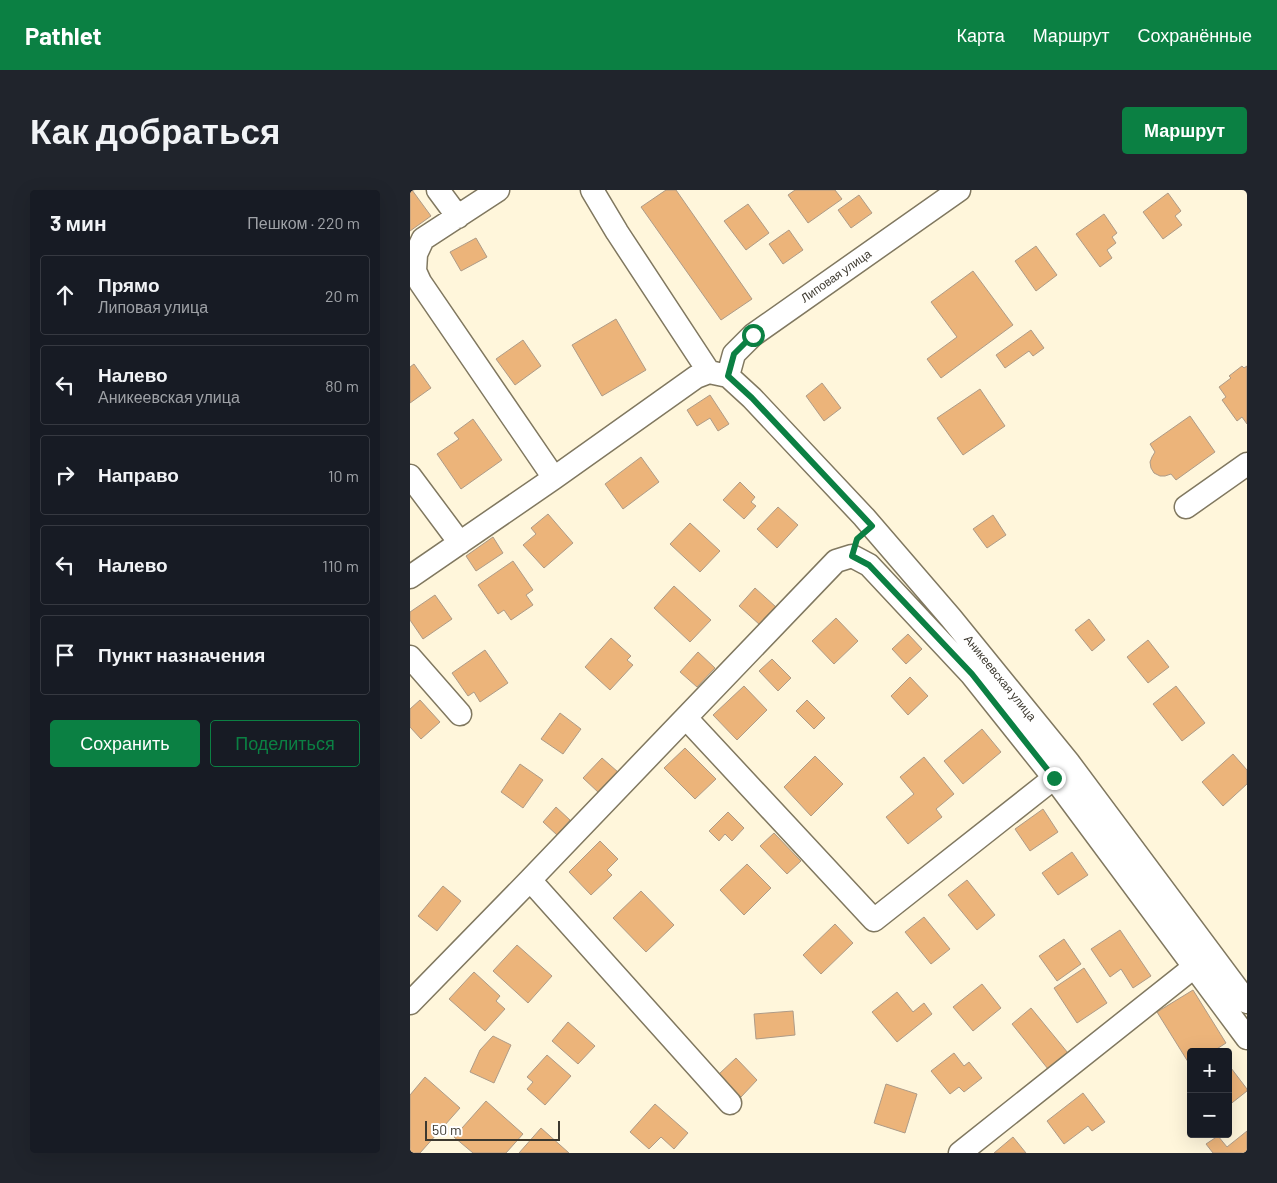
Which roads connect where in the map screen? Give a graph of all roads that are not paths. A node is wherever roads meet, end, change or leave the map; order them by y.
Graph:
1 (438, 190) edge
2 (498, 190) edge
3 (592, 190) edge
4 (959, 190) edge
5 (458, 217) junction
6 (719, 374) junction
7 (1247, 464) edge
8 (410, 476) edge
9 (554, 478) junction
10 (1186, 507) dead end
11 (872, 526) junction
12 (460, 543) junction
13 (852, 556) junction
14 (410, 577) edge
15 (410, 657) edge
16 (460, 714) dead end
17 (686, 718) junction
18 (1054, 778) junction
19 (530, 880) junction
20 (1194, 966) junction
21 (1247, 1002) edge
22 (410, 1003) edge
23 (1247, 1038) edge
24 (730, 1103) dead end
25 (960, 1153) edge

1 - 5 street
2 - 5 street
3 - 6 street, Аникеевская улица
4 - 6 street, Липовая улица
5 - 9 street
6 - 9 street
6 - 11 street, Аникеевская улица
7 - 10 street
8 - 12 street
9 - 12 street
11 - 13 street
11 - 21 street, Аникеевская улица
12 - 14 street
13 - 17 street
13 - 18 street
15 - 16 street
17 - 18 street
17 - 19 street
18 - 20 street
19 - 22 street
19 - 24 street
20 - 23 street
20 - 25 street

